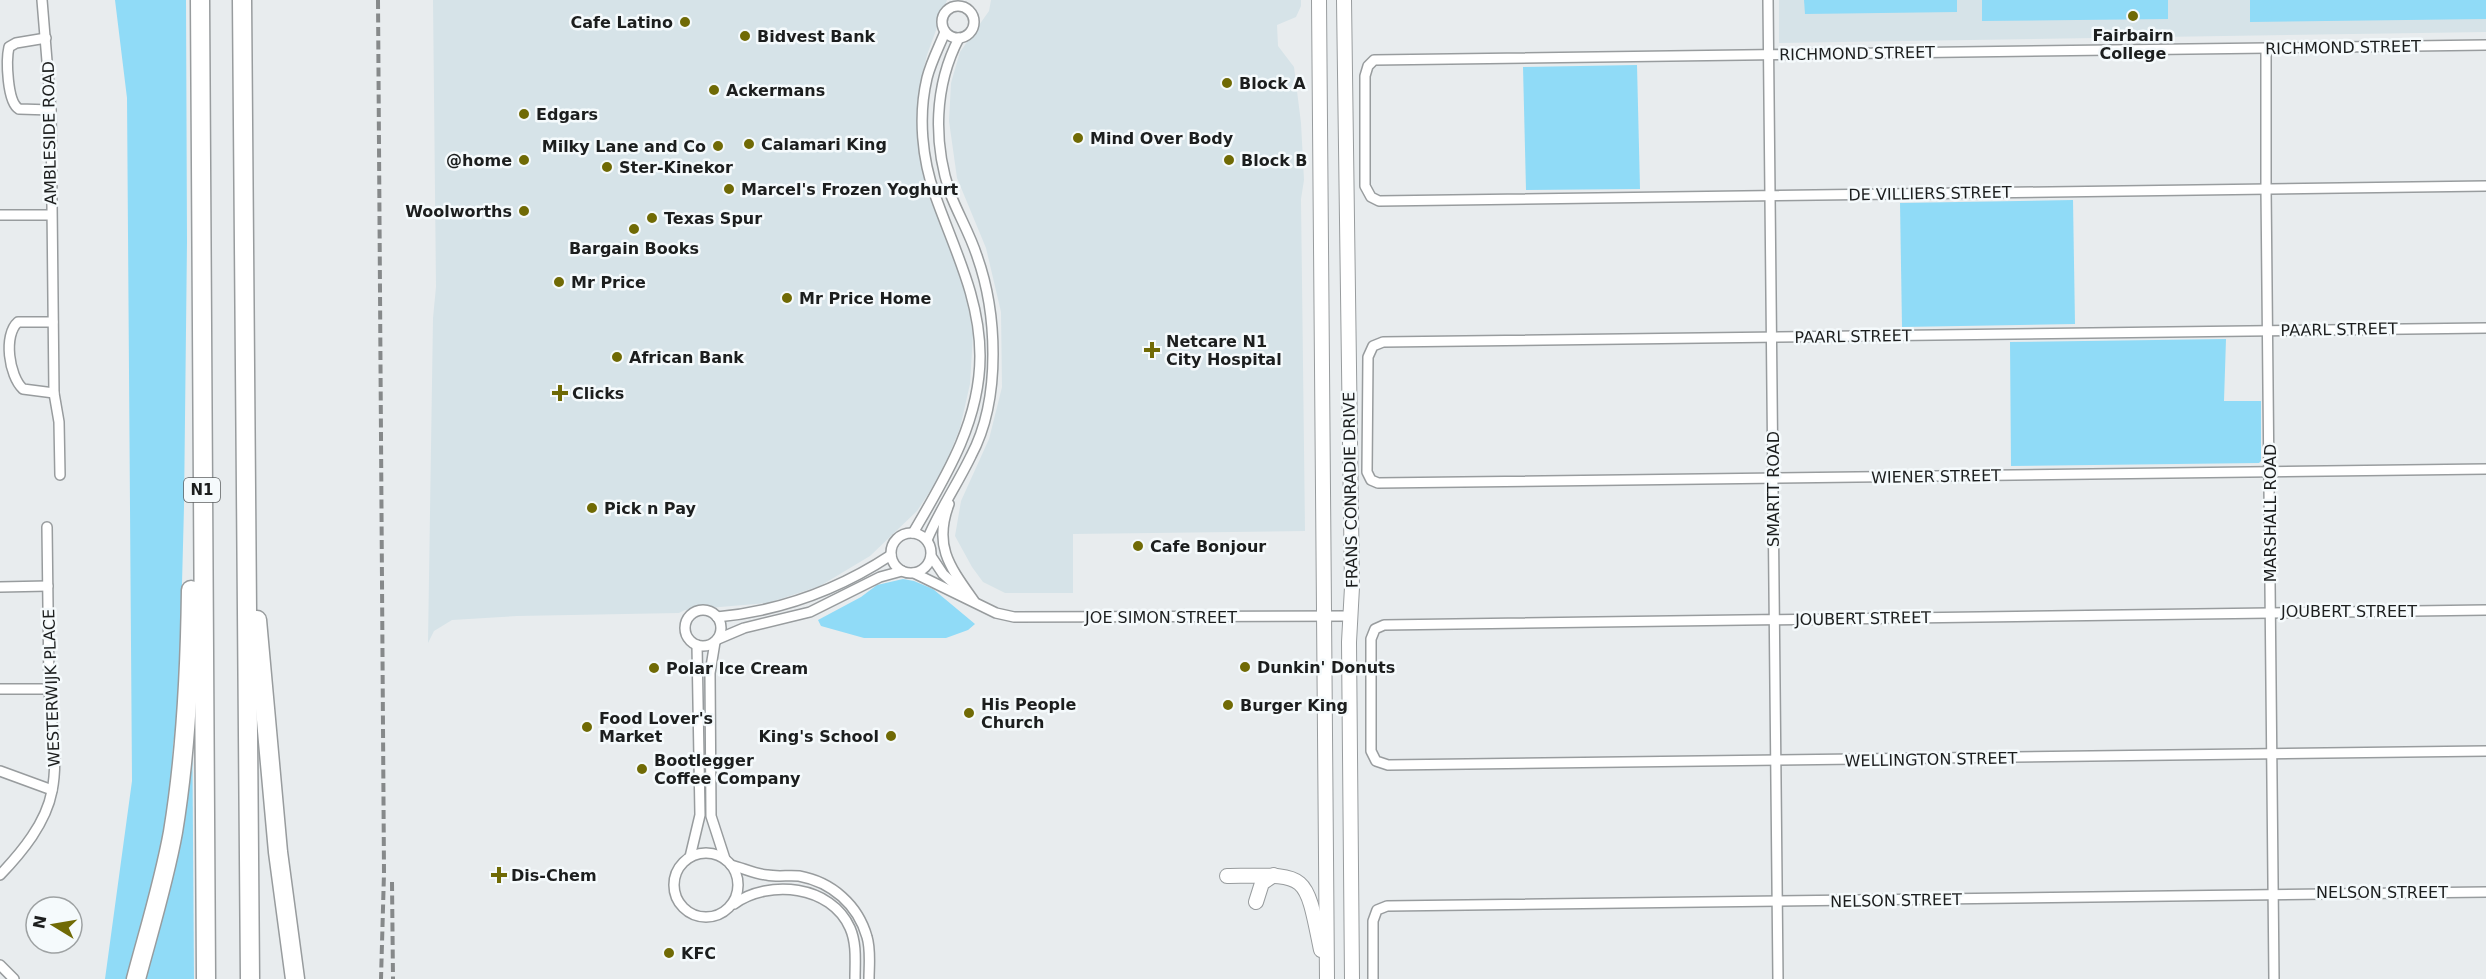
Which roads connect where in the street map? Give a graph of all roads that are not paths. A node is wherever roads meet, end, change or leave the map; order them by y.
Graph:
1 (42, 0) edge
2 (200, 0) edge
3 (242, 0) edge
4 (1318, 0) edge
5 (1344, 0) edge
6 (1768, 0) edge
7 (956, 3) edge
8 (971, 5) edge
9 (945, 32) junction
10 (46, 38) junction
11 (959, 38) junction
12 (2486, 45) edge
13 (2266, 48) junction
14 (1768, 54) junction
15 (51, 110) junction
16 (199, 141) junction
17 (2486, 186) edge
18 (2266, 189) junction
19 (1770, 196) junction
20 (1374, 200) joint
21 (0, 215) edge
22 (51, 215) junction
23 (53, 322) junction
24 (2486, 328) edge
25 (2268, 330) junction
26 (1772, 337) junction
27 (54, 393) junction
28 (2486, 469) edge
29 (2270, 471) junction
30 (60, 475) dead end
31 (1773, 479) junction
32 (1387, 482) joint
33 (957, 483) junction
34 (246, 526) junction
35 (47, 527) dead end
36 (912, 533) junction
37 (927, 540) junction
38 (891, 555) junction
39 (931, 556) junction
40 (902, 571) junction
41 (914, 573) junction
42 (48, 586) junction
43 (0, 587) edge
44 (975, 603) junction
45 (2486, 610) edge
46 (2271, 612) junction
47 (1325, 616) junction
48 (1350, 616) junction
49 (717, 617) junction
50 (1774, 619) junction
51 (716, 640) junction
52 (697, 645) junction
53 (0, 689) edge
54 (49, 689) junction
55 (2486, 751) edge
56 (2271, 754) junction
57 (1376, 761) joint
58 (1775, 761) junction
59 (0, 771) edge
60 (52, 790) junction
61 (690, 858) junction
62 (728, 862) junction
63 (0, 875) edge
64 (1274, 875) junction
65 (1227, 876) dead end
66 (2486, 892) edge
67 (2274, 893) junction
68 (1256, 902) dead end
69 (1777, 902) junction
70 (729, 907) junction
71 (0, 965) edge
72 (14, 979) edge
73 (136, 979) edge
74 (206, 979) edge
75 (250, 979) edge
76 (295, 979) edge
77 (855, 979) edge
78 (869, 979) edge
79 (1327, 979) edge
80 (1353, 979) edge
81 (1373, 979) edge
82 (1778, 979) edge
83 (2274, 979) edge

1 - 10 street, AMBLESIDE ROAD
2 - 16 highway, N1
3 - 34 highway
4 - 47 main road, FRANS CONRADIE DRIVE
5 - 48 main road, FRANS CONRADIE DRIVE
6 - 14 street, SMARTT ROAD
7 - 8 street
7 - 9 street
8 - 11 street
9 - 11 street
9 - 36 street
10 - 15 street, AMBLESIDE ROAD
10 - 15 street
11 - 33 street
12 - 13 street, RICHMOND STREET
13 - 14 street, RICHMOND STREET
13 - 18 street, MARSHALL ROAD
14 - 19 street, SMARTT ROAD
14 - 20 street, RICHMOND STREET
15 - 22 street, AMBLESIDE ROAD
16 - 73 highway
16 - 74 highway, N1
17 - 18 street, DE VILLIERS STREET
18 - 19 street, DE VILLIERS STREET
18 - 25 street, MARSHALL ROAD
19 - 20 street, DE VILLIERS STREET
19 - 26 street, SMARTT ROAD
21 - 22 street, AMBLESIDE ROAD
22 - 23 street
23 - 27 street
23 - 27 street
24 - 25 street, PAARL STREET
25 - 26 street, PAARL STREET
25 - 29 street, MARSHALL ROAD
26 - 31 street, SMARTT ROAD
26 - 32 street, PAARL STREET
27 - 30 street
28 - 29 street, WIENER STREET
29 - 31 street, WIENER STREET
29 - 46 street, MARSHALL ROAD
31 - 32 street, WIENER STREET
31 - 50 street, SMARTT ROAD
33 - 37 street
33 - 44 street
34 - 75 highway
34 - 76 highway
35 - 42 street, WESTERWIJK PLACE
36 - 37 street
36 - 38 street
37 - 39 street
38 - 40 street
38 - 49 street
39 - 41 street
39 - 44 street, JOE SIMON STREET
40 - 41 street
40 - 51 street
41 - 44 street, JOE SIMON STREET
42 - 43 street, WESTERWIJK PLACE
42 - 54 street, WESTERWIJK PLACE
44 - 47 street, JOE SIMON STREET
45 - 46 street, JOUBERT STREET
46 - 50 street, JOUBERT STREET
46 - 56 street, MARSHALL ROAD
47 - 48 street, JOE SIMON STREET
47 - 79 main road, FRANS CONRADIE DRIVE
48 - 80 main road, FRANS CONRADIE DRIVE
49 - 51 street
49 - 52 street
50 - 57 street, JOUBERT STREET
50 - 58 street, SMARTT ROAD
51 - 52 street
51 - 62 street
52 - 61 street
53 - 54 street
54 - 60 street, WESTERWIJK PLACE
55 - 56 street, WELLINGTON STREET
56 - 58 street, WELLINGTON STREET
56 - 67 street, MARSHALL ROAD
57 - 58 street, WELLINGTON STREET
58 - 69 street, SMARTT ROAD
59 - 60 street
60 - 63 street, WESTERWIJK PLACE
61 - 62 street
61 - 70 street
62 - 70 street
62 - 78 street
64 - 65 main road
64 - 68 main road
64 - 79 main road
66 - 67 street, NELSON STREET
67 - 69 street, NELSON STREET
67 - 83 street, MARSHALL ROAD
69 - 81 street, NELSON STREET
69 - 82 street, SMARTT ROAD
70 - 77 street
71 - 72 street

